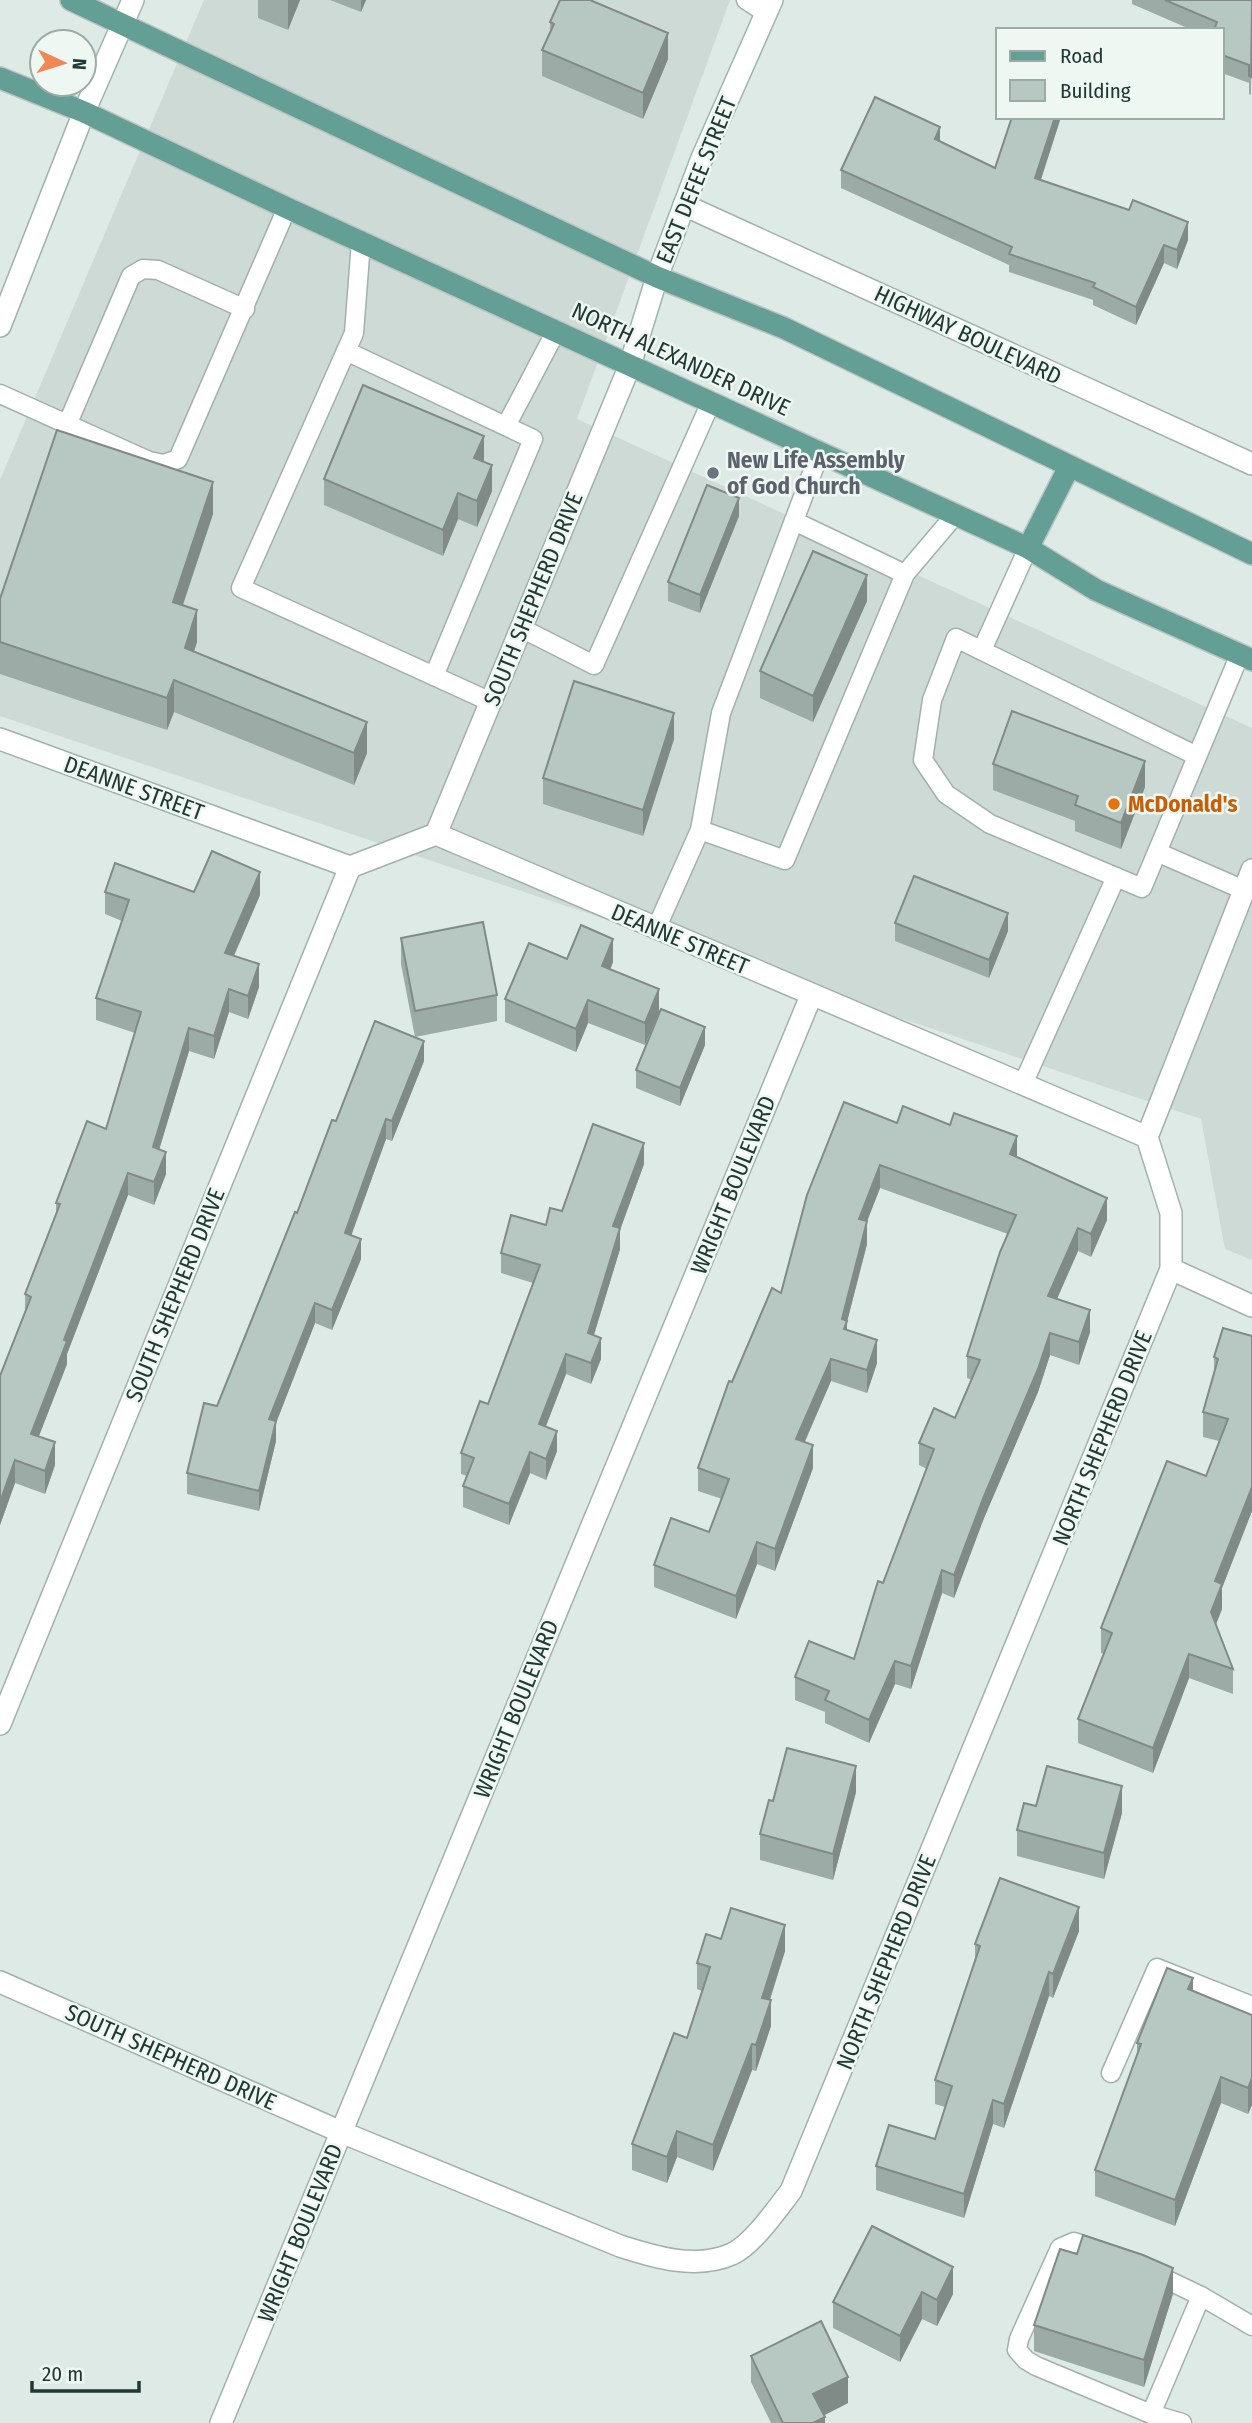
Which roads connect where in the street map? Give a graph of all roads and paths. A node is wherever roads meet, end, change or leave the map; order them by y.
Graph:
1 (71, 0) edge
2 (133, 0) edge
3 (746, 0) edge
4 (769, 6) edge
5 (122, 25) junction
6 (0, 78) edge
7 (84, 112) junction
8 (684, 205) junction
9 (287, 208) junction
10 (361, 242) junction
11 (657, 277) junction
12 (245, 309) junction
13 (0, 326) edge
14 (556, 331) junction
15 (346, 351) junction
16 (630, 365) junction
17 (0, 394) edge
18 (711, 402) junction
19 (67, 425) junction
20 (506, 426) junction
21 (820, 452) junction
22 (1252, 464) edge
23 (1069, 467) junction
24 (955, 514) junction
25 (794, 521) junction
26 (1028, 548) junction
27 (1252, 554) edge
28 (905, 574) junction
29 (522, 628) junction
30 (982, 650) junction
31 (1246, 657) edge
32 (434, 676) junction
33 (491, 702) junction
34 (0, 738) edge
35 (1197, 756) junction
36 (700, 830) junction
37 (436, 834) junction
38 (1159, 853) junction
39 (350, 867) junction
40 (1252, 870) edge
41 (1116, 877) junction
42 (1244, 890) junction
43 (656, 929) junction
44 (811, 996) junction
45 (1023, 1084) junction
46 (1147, 1138) junction
47 (1171, 1269) junction
48 (1252, 1306) edge
49 (0, 1724) edge
50 (0, 1982) edge
51 (1252, 2006) edge
52 (1111, 2073) dead end
53 (341, 2132) junction
54 (1201, 2296) junction
55 (1252, 2326) edge
56 (1151, 2414) junction
57 (221, 2423) edge
58 (1182, 2423) edge

1 - 5 main road
2 - 5 street
3 - 4 lane
4 - 8 street, EAST DEFEE STREET
5 - 7 street
5 - 11 main road
6 - 7 main road, NORTH ALEXANDER DRIVE
7 - 9 main road, NORTH ALEXANDER DRIVE
7 - 13 street
8 - 11 street, EAST DEFEE STREET
8 - 22 street, HIGHWAY BOULEVARD
9 - 10 main road, NORTH ALEXANDER DRIVE
9 - 12 lane
10 - 14 main road, NORTH ALEXANDER DRIVE
10 - 15 lane
11 - 16 street, EAST DEFEE STREET
11 - 23 main road
12 - 19 lane
12 - 19 lane
14 - 16 main road, NORTH ALEXANDER DRIVE
14 - 20 lane
15 - 20 lane
15 - 32 lane
16 - 18 main road, NORTH ALEXANDER DRIVE
16 - 29 street, SOUTH SHEPHERD DRIVE
17 - 19 lane
18 - 21 main road, NORTH ALEXANDER DRIVE
18 - 29 lane
20 - 32 lane
21 - 24 main road, NORTH ALEXANDER DRIVE
21 - 25 lane
23 - 26 main road
23 - 27 main road
24 - 26 main road, NORTH ALEXANDER DRIVE
24 - 28 lane
25 - 28 lane
25 - 36 lane
26 - 30 lane
26 - 31 main road, NORTH ALEXANDER DRIVE
28 - 36 lane
29 - 33 street, SOUTH SHEPHERD DRIVE
30 - 35 lane
30 - 41 lane
31 - 35 lane
32 - 33 lane
33 - 37 street, SOUTH SHEPHERD DRIVE
34 - 39 street, DEANNE STREET
35 - 38 lane
36 - 43 lane
37 - 39 street
37 - 43 street, DEANNE STREET
38 - 41 lane
38 - 42 lane
39 - 49 street, SOUTH SHEPHERD DRIVE
40 - 42 street
41 - 45 lane
42 - 46 street
43 - 44 street, DEANNE STREET
44 - 45 street, DEANNE STREET
44 - 53 street, WRIGHT BOULEVARD
45 - 46 street, DEANNE STREET
46 - 47 street
47 - 48 street
47 - 53 street, NORTH SHEPHERD DRIVE
50 - 53 street, SOUTH SHEPHERD DRIVE
51 - 52 lane
53 - 57 street, WRIGHT BOULEVARD
54 - 55 lane
54 - 56 lane
54 - 56 lane
56 - 58 lane

